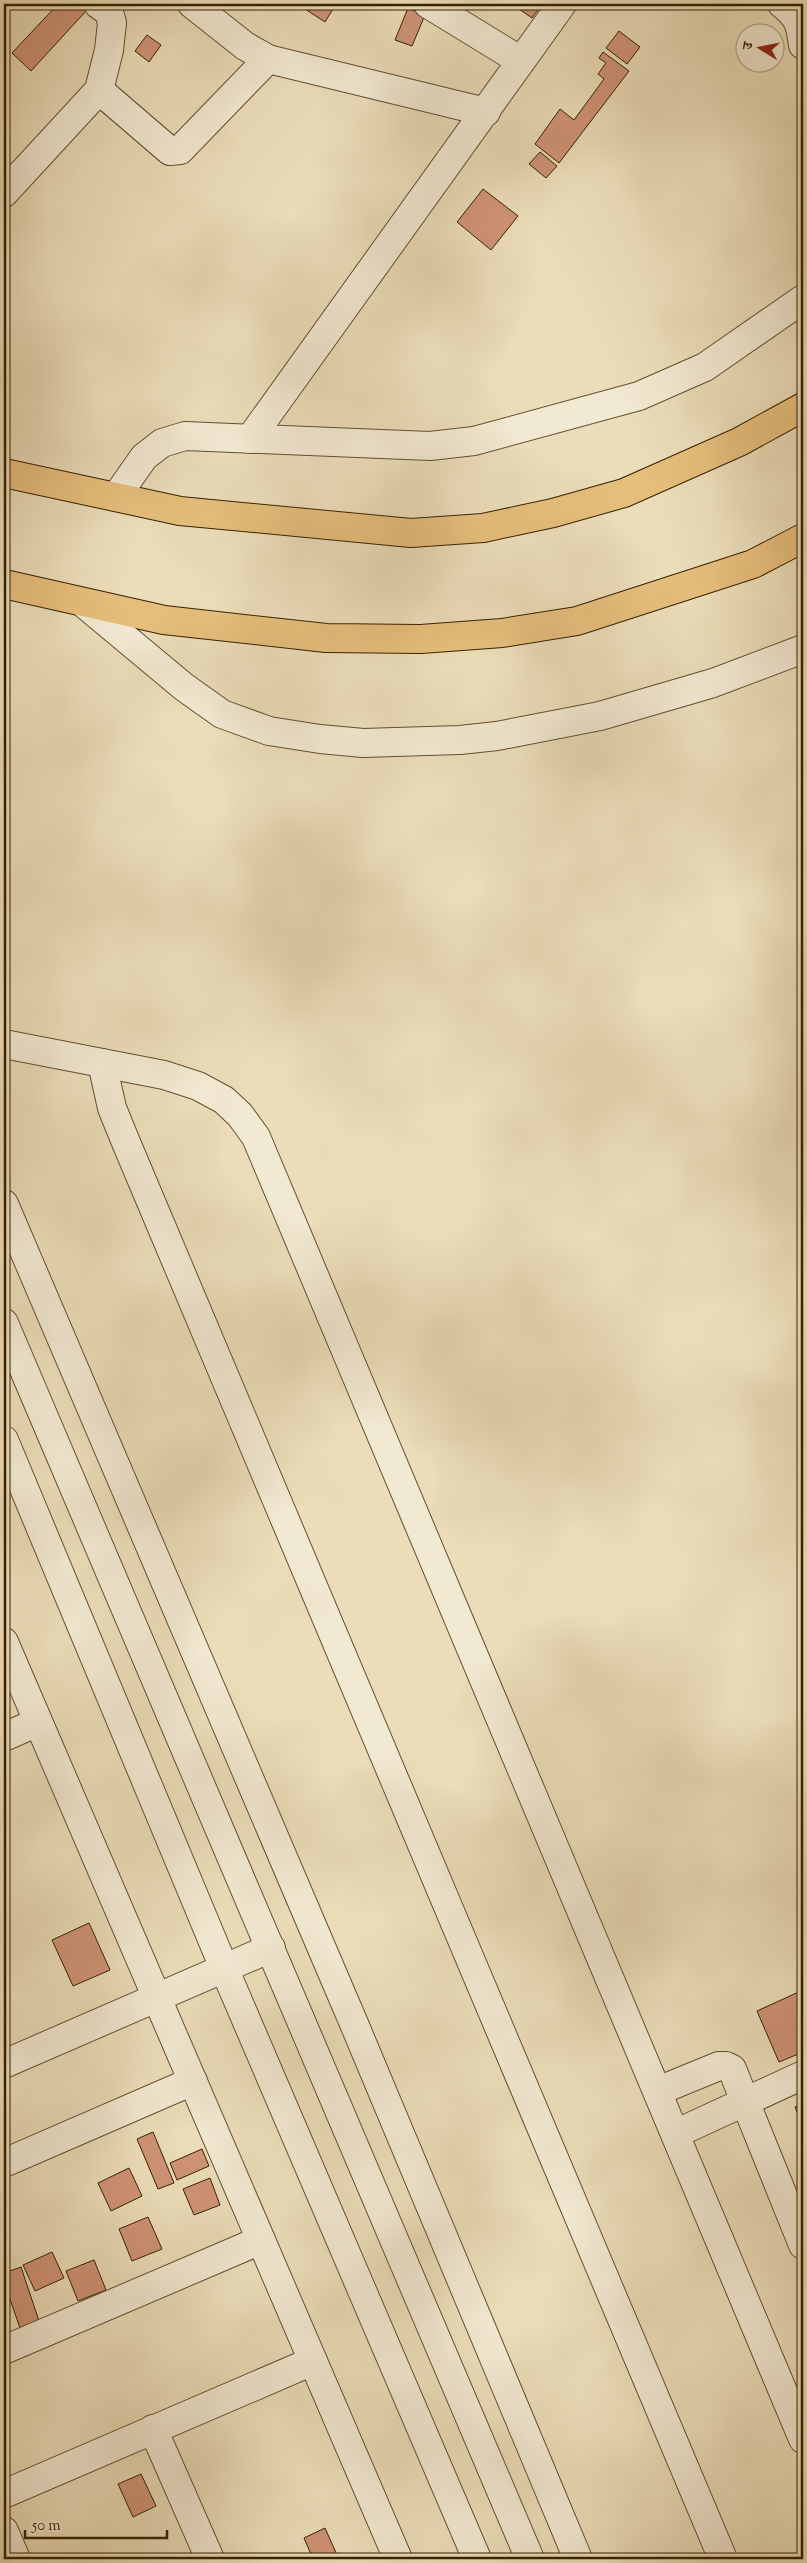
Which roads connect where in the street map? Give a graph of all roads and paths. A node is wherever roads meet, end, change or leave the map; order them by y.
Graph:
1 (98, 4) edge
2 (192, 4) edge
3 (428, 4) edge
4 (562, 4) edge
5 (782, 4) edge
6 (803, 46) edge
7 (268, 59) junction
8 (521, 61) junction
9 (99, 90) junction
10 (486, 112) junction
11 (4, 193) edge
12 (803, 300) edge
13 (803, 407) edge
14 (250, 439) junction
15 (4, 473) edge
16 (116, 497) junction
17 (803, 538) edge
18 (4, 584) edge
19 (82, 602) junction
20 (803, 649) edge
21 (4, 1044) edge
22 (102, 1063) junction
23 (4, 1204) edge
24 (4, 1323) edge
25 (4, 1440) edge
26 (4, 1642) edge
27 (38, 1722) junction
28 (4, 1736) edge
29 (271, 1948) junction
30 (224, 1968) junction
31 (157, 1998) junction
32 (4, 2064) edge
33 (803, 2075) edge
34 (193, 2082) junction
35 (658, 2092) junction
36 (745, 2104) junction
37 (676, 2134) junction
38 (4, 2163) edge
39 (261, 2240) junction
40 (803, 2245) edge
41 (4, 2350) edge
42 (313, 2361) junction
43 (153, 2430) junction
44 (803, 2439) edge
45 (4, 2494) edge
46 (4, 2531) edge
47 (16, 2559) edge
48 (210, 2559) edge
49 (398, 2559) edge
50 (477, 2559) edge
51 (530, 2559) edge
52 (578, 2559) edge
53 (723, 2559) edge

1 - 9 street
2 - 7 street
3 - 8 street
4 - 8 street
5 - 6 street
7 - 9 street
7 - 10 street
8 - 10 street
9 - 11 street
10 - 14 street
12 - 14 street
13 - 16 main road
14 - 16 street
15 - 16 main road
17 - 19 main road
18 - 19 main road
19 - 20 street
21 - 22 street
22 - 35 street
22 - 53 street
23 - 52 street
24 - 29 street
25 - 30 street
26 - 27 street
27 - 28 street
27 - 31 street
29 - 30 street
29 - 51 street
30 - 31 street
30 - 50 street
31 - 32 street
31 - 34 street
33 - 36 street
34 - 38 street
34 - 39 street
35 - 36 street
35 - 37 street
36 - 37 street
36 - 40 street
37 - 44 street
39 - 41 street
39 - 42 street
42 - 43 street
42 - 49 street
43 - 45 street
43 - 48 street
46 - 47 street

